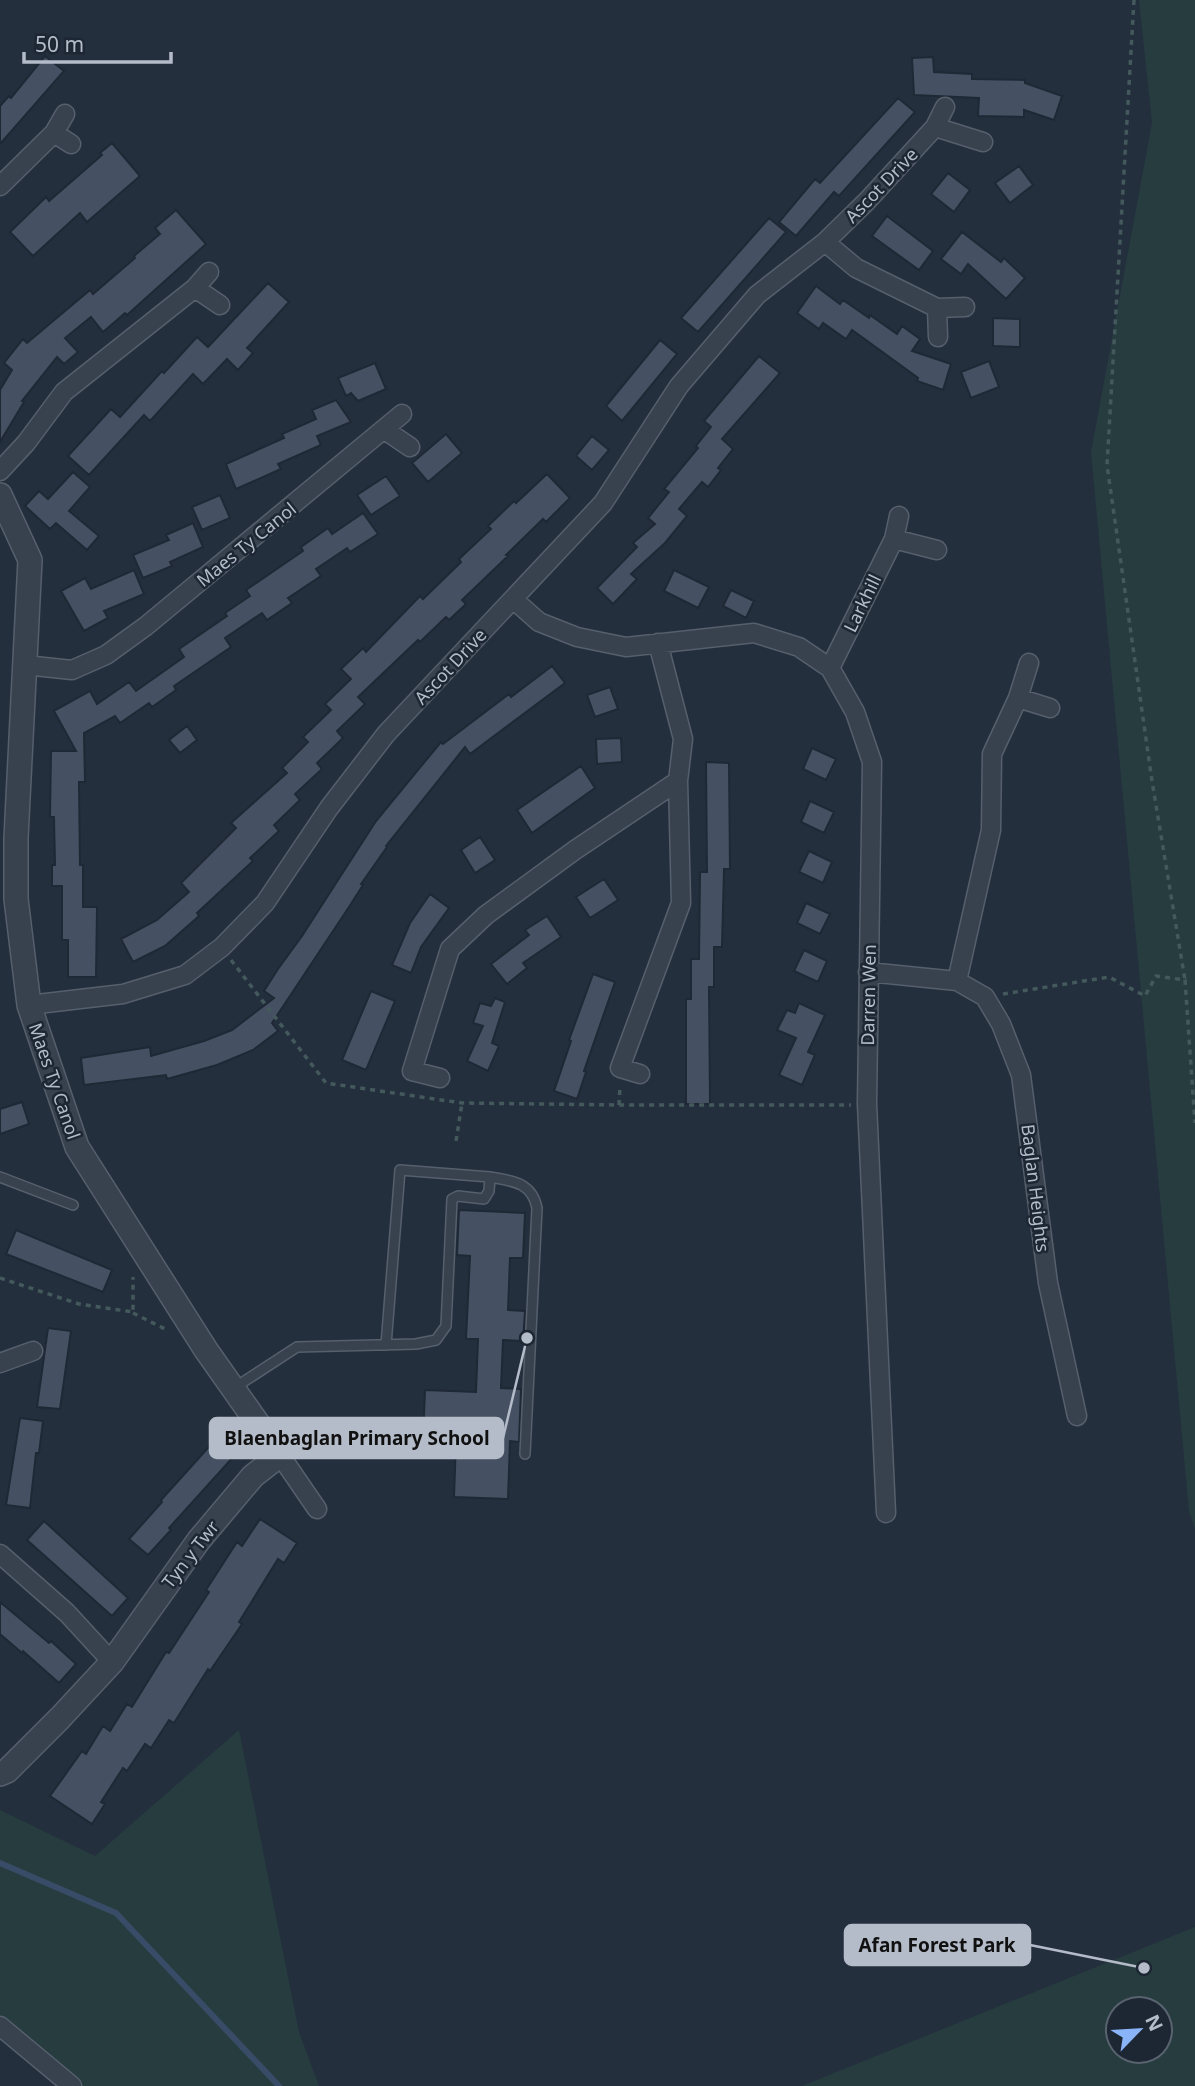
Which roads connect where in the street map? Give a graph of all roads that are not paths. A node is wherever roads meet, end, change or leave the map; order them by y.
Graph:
1 (945, 107) dead end
2 (65, 114) dead end
3 (935, 127) junction
4 (54, 132) junction
5 (983, 142) dead end
6 (71, 144) dead end
7 (0, 186) edge
8 (825, 242) junction
9 (209, 272) dead end
10 (195, 288) junction
11 (220, 306) dead end
12 (965, 307) dead end
13 (937, 309) junction
14 (938, 337) dead end
15 (402, 414) dead end
16 (384, 430) junction
17 (410, 447) dead end
18 (0, 471) edge
19 (0, 495) edge
20 (899, 516) dead end
21 (894, 539) junction
22 (937, 550) dead end
23 (513, 599) junction
24 (658, 643) junction
25 (1029, 663) dead end
26 (25, 665) junction
27 (830, 667) junction
28 (1018, 698) junction
29 (1049, 708) dead end
30 (678, 781) junction
31 (868, 972) junction
32 (957, 981) junction
33 (29, 1005) junction
34 (640, 1074) dead end
35 (440, 1078) dead end
36 (0, 1177) edge
37 (490, 1177) junction
38 (73, 1205) dead end
39 (386, 1345) junction
40 (33, 1351) dead end
41 (0, 1363) edge
42 (234, 1388) junction
43 (1077, 1416) dead end
44 (525, 1454) dead end
45 (280, 1455) junction
46 (317, 1510) dead end
47 (886, 1513) dead end
48 (0, 1554) edge
49 (112, 1662) junction
50 (0, 1774) edge
51 (0, 2025) edge
52 (72, 2086) edge

1 - 3 street, Ascot Drive
2 - 4 street
3 - 5 street
3 - 8 street, Ascot Drive
4 - 6 street
4 - 7 street
8 - 13 street
8 - 23 street, Ascot Drive
9 - 10 street
10 - 11 street
10 - 18 street
12 - 13 street
13 - 14 street
15 - 16 street, Maes Ty Canol
16 - 17 street
16 - 26 street, Maes Ty Canol
19 - 26 street, Maes Ty Canol
20 - 21 street, Larkhill
21 - 22 street
21 - 27 street, Larkhill
23 - 24 street, Darren Wen
23 - 33 street, Ascot Drive
24 - 27 street, Darren Wen
24 - 30 street
25 - 28 street
26 - 33 street, Maes Ty Canol
27 - 31 street, Darren Wen
28 - 29 street
28 - 32 street
30 - 34 street
30 - 35 street
31 - 32 street
31 - 47 street, Darren Wen
32 - 43 street, Baglan Heights
33 - 42 street, Maes Ty Canol
36 - 38 lane
37 - 39 lane
37 - 39 lane
37 - 44 lane
39 - 42 lane
40 - 41 street
42 - 45 street, Maes Ty Canol
45 - 46 street, Maes Ty Canol
45 - 49 street, Tyn y Twr
48 - 49 street
49 - 50 street, Tyn y Twr
51 - 52 street

